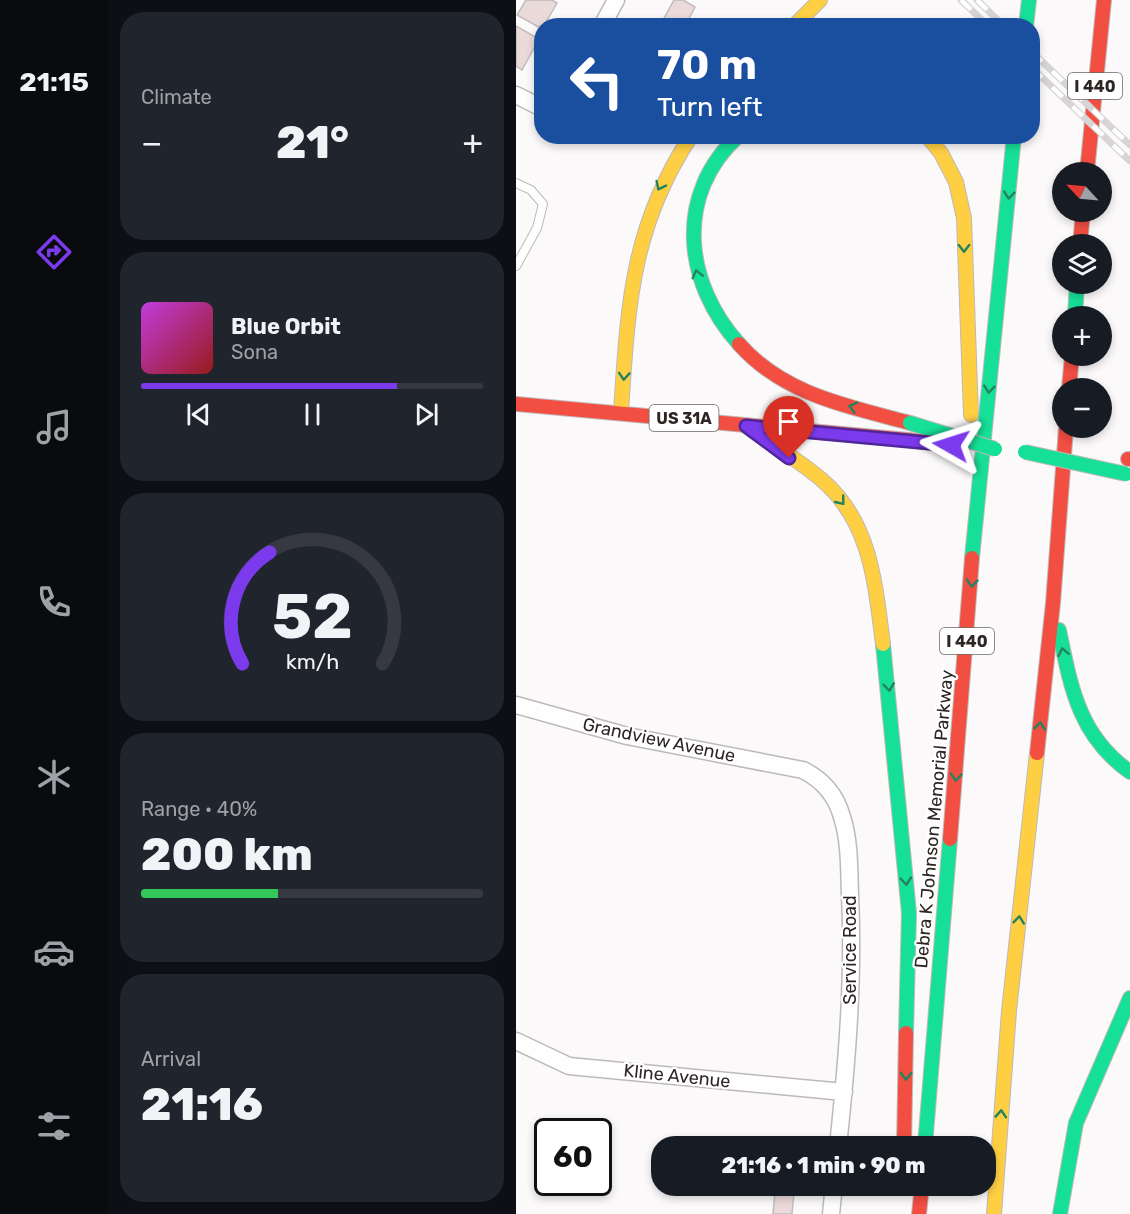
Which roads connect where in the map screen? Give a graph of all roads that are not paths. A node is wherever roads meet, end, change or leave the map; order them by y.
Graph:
1 (616, 0) edge
2 (820, 0) edge
3 (1029, 0) edge
4 (1104, 0) edge
5 (606, 18) edge
6 (802, 18) edge
7 (1027, 18) edge
8 (516, 95) edge
9 (534, 104) edge
10 (685, 144) edge
11 (731, 144) edge
12 (934, 144) edge
13 (1013, 144) edge
14 (1088, 162) edge
15 (516, 183) edge
16 (516, 266) edge
17 (516, 404) edge
18 (621, 412) junction
19 (746, 426) junction
20 (1065, 438) edge
21 (1010, 451) junction
22 (1129, 459) edge
23 (1128, 475) edge
24 (976, 511) junction
25 (1053, 603) junction
26 (516, 705) edge
27 (803, 770) joint
28 (1130, 772) edge
29 (1130, 998) edge
30 (516, 1041) edge
31 (844, 1092) junction
32 (839, 1136) edge
33 (904, 1136) edge
34 (926, 1136) edge
35 (833, 1196) edge
36 (906, 1196) edge
37 (921, 1196) edge
38 (831, 1214) edge
39 (908, 1214) edge
40 (920, 1214) edge
41 (994, 1214) edge
42 (1060, 1214) edge

1 - 5 street
2 - 6 main road
3 - 7 main road
4 - 14 main road, I 440
8 - 9 street
10 -> 18 main road
21 -> 11 main road, bridge
12 -> 24 main road
13 -> 24 main road, Debra K Johnson Memorial Parkway / I 440
15 - 16 lane
17 - 18 main road, US 31A
18 - 19 main road, US 31A
19 - 21 main road, US 31A, bridge
19 -> 33 main road
20 - 25 main road
21 - 22 main road, US 31A, bridge
21 - 23 main road, bridge
24 -> 34 main road, Debra K Johnson Memorial Parkway / I 440
28 -> 25 main road
41 -> 25 main road
26 - 27 street, Grandview Avenue
27 - 31 street, Service Road
29 - 42 main road
30 - 31 street, Kline Avenue
31 - 32 street, Service Road
35 - 38 street
36 - 39 main road
37 - 40 main road

